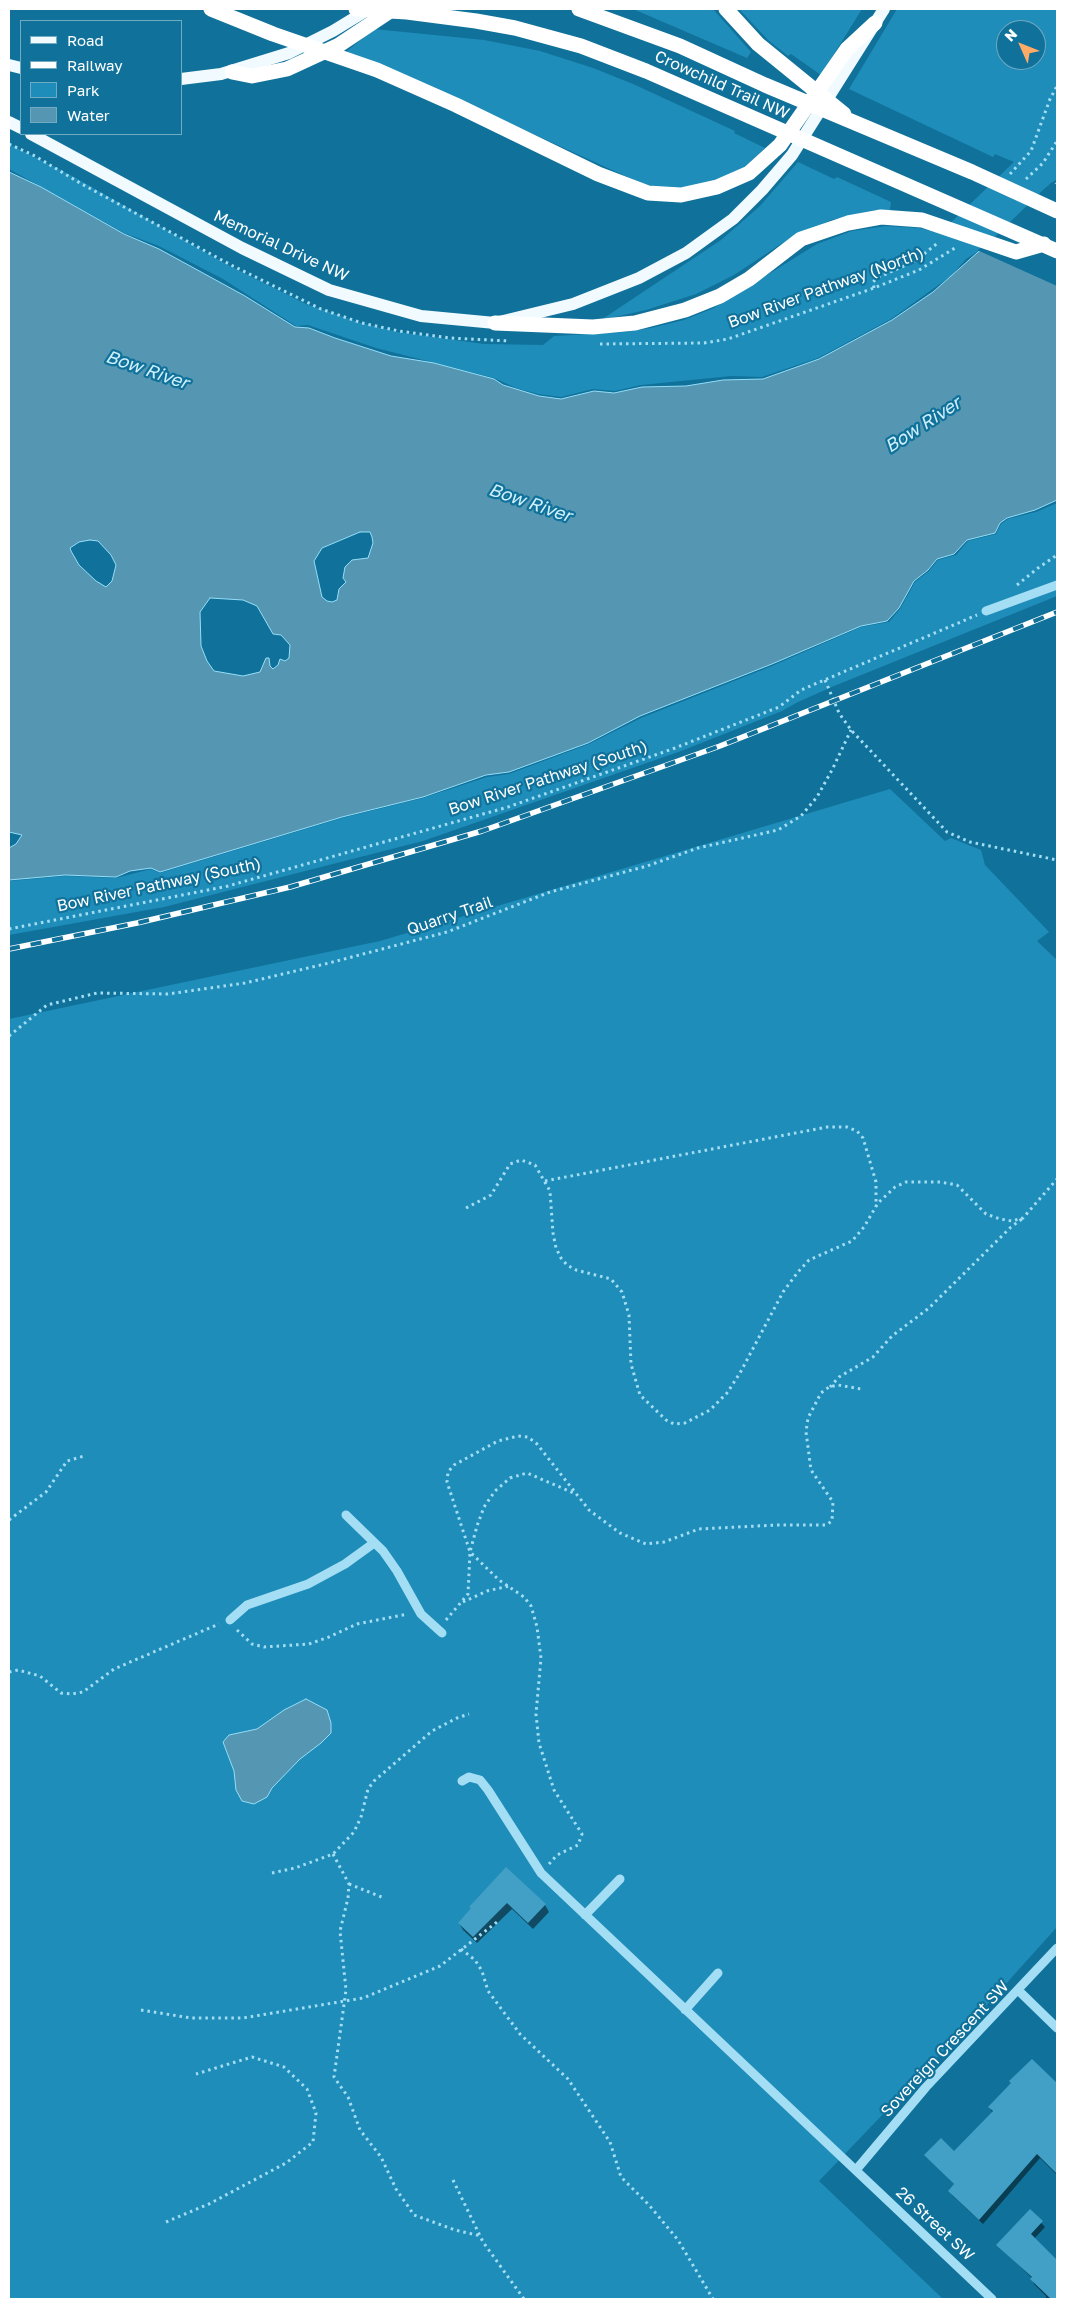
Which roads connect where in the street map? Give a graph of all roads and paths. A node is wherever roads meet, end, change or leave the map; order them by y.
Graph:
1 (212, 9) edge
2 (356, 9) edge
3 (369, 9) edge
4 (393, 9) edge
5 (579, 9) edge
6 (726, 9) edge
7 (884, 9) edge
8 (875, 23) junction
9 (250, 71) junction
10 (232, 72) joint
11 (182, 79) edge
12 (1057, 86) edge
13 (855, 123) junction
14 (33, 135) edge
15 (1057, 142) edge
16 (1008, 176) dead end
17 (1022, 184) dead end
18 (1057, 211) edge
19 (943, 238) dead end
20 (959, 245) dead end
21 (1050, 248) edge
22 (874, 288) junction
23 (495, 323) junction
24 (704, 343) dead end
25 (1057, 556) edge
26 (1057, 585) edge
27 (1016, 586) dead end
28 (986, 611) joint
29 (825, 680) junction
30 (851, 730) junction
31 (1057, 860) edge
32 (9, 929) edge
33 (9, 1036) edge
34 (1057, 1180) edge
35 (545, 1181) junction
36 (466, 1208) dead end
37 (876, 1208) junction
38 (1023, 1218) junction
39 (829, 1387) junction
40 (861, 1389) dead end
41 (84, 1456) dead end
42 (576, 1495) junction
43 (346, 1515) dead end
44 (9, 1520) edge
45 (374, 1543) junction
46 (470, 1552) junction
47 (509, 1586) junction
48 (462, 1603) junction
49 (420, 1614) junction
50 (230, 1620) junction
51 (440, 1631) joint
52 (9, 1672) edge
53 (469, 1714) dead end
54 (462, 1781) dead end
55 (333, 1854) junction
56 (272, 1873) dead end
57 (541, 1873) junction
58 (620, 1879) dead end
59 (348, 1884) junction
60 (384, 1898) dead end
61 (585, 1915) junction
62 (497, 1922) dead end
63 (1057, 1948) edge
64 (461, 1949) junction
65 (718, 1973) dead end
66 (1019, 1991) junction
67 (344, 2002) junction
68 (141, 2010) dead end
69 (685, 2010) junction
70 (1057, 2028) edge
71 (196, 2074) dead end
72 (856, 2170) junction
73 (453, 2180) dead end
74 (166, 2222) dead end
75 (481, 2236) junction
76 (524, 2299) edge
77 (713, 2299) edge
78 (992, 2299) edge

1 - 8 highway
2 - 21 highway, Crowchild Trail NW
3 - 9 main road
4 - 9 highway
5 - 13 highway, Crowchild Trail NW
6 - 13 highway
7 - 8 main road, Memorial Drive NW
8 - 23 main road, Memorial Drive NW
9 - 10 highway
10 - 11 main road
12 - 16 path
13 - 18 highway, Crowchild Trail NW
14 - 23 main road, Memorial Drive NW
15 - 17 path
19 - 22 path
20 - 22 path, Bow River Pathway (North)
21 - 23 highway
22 - 24 path, Bow River Pathway (North)
25 - 27 path
26 - 28 street
28 - 29 path, Bow River Pathway (South)
29 - 30 path
29 - 32 path, Bow River Pathway (South)
30 - 31 path
30 - 33 path, Quarry Trail
34 - 38 path
35 - 36 path
35 - 37 path
35 - 37 path
37 - 38 path
38 - 39 path
39 - 40 path
39 - 42 path
41 - 44 path
42 - 46 path
42 - 46 path
43 - 45 street
45 - 49 street
45 - 50 street
46 - 47 path
46 - 48 path
47 - 48 path
47 - 57 path
48 - 51 path
49 - 50 path
49 - 51 street
50 - 52 path
53 - 55 path
54 - 57 street, 26 Street SW
55 - 56 path
55 - 59 path
57 - 61 street, 26 Street SW
58 - 61 street
59 - 60 path
59 - 67 path
61 - 69 street, 26 Street SW
62 - 64 path
63 - 66 street, Sovereign Crescent SW
64 - 67 path
64 - 77 path
65 - 69 street
66 - 70 street
66 - 72 street, Sovereign Crescent SW
67 - 68 path
67 - 75 path
69 - 72 street, 26 Street SW
71 - 74 path
72 - 78 street, 26 Street SW
73 - 75 path
75 - 76 path

